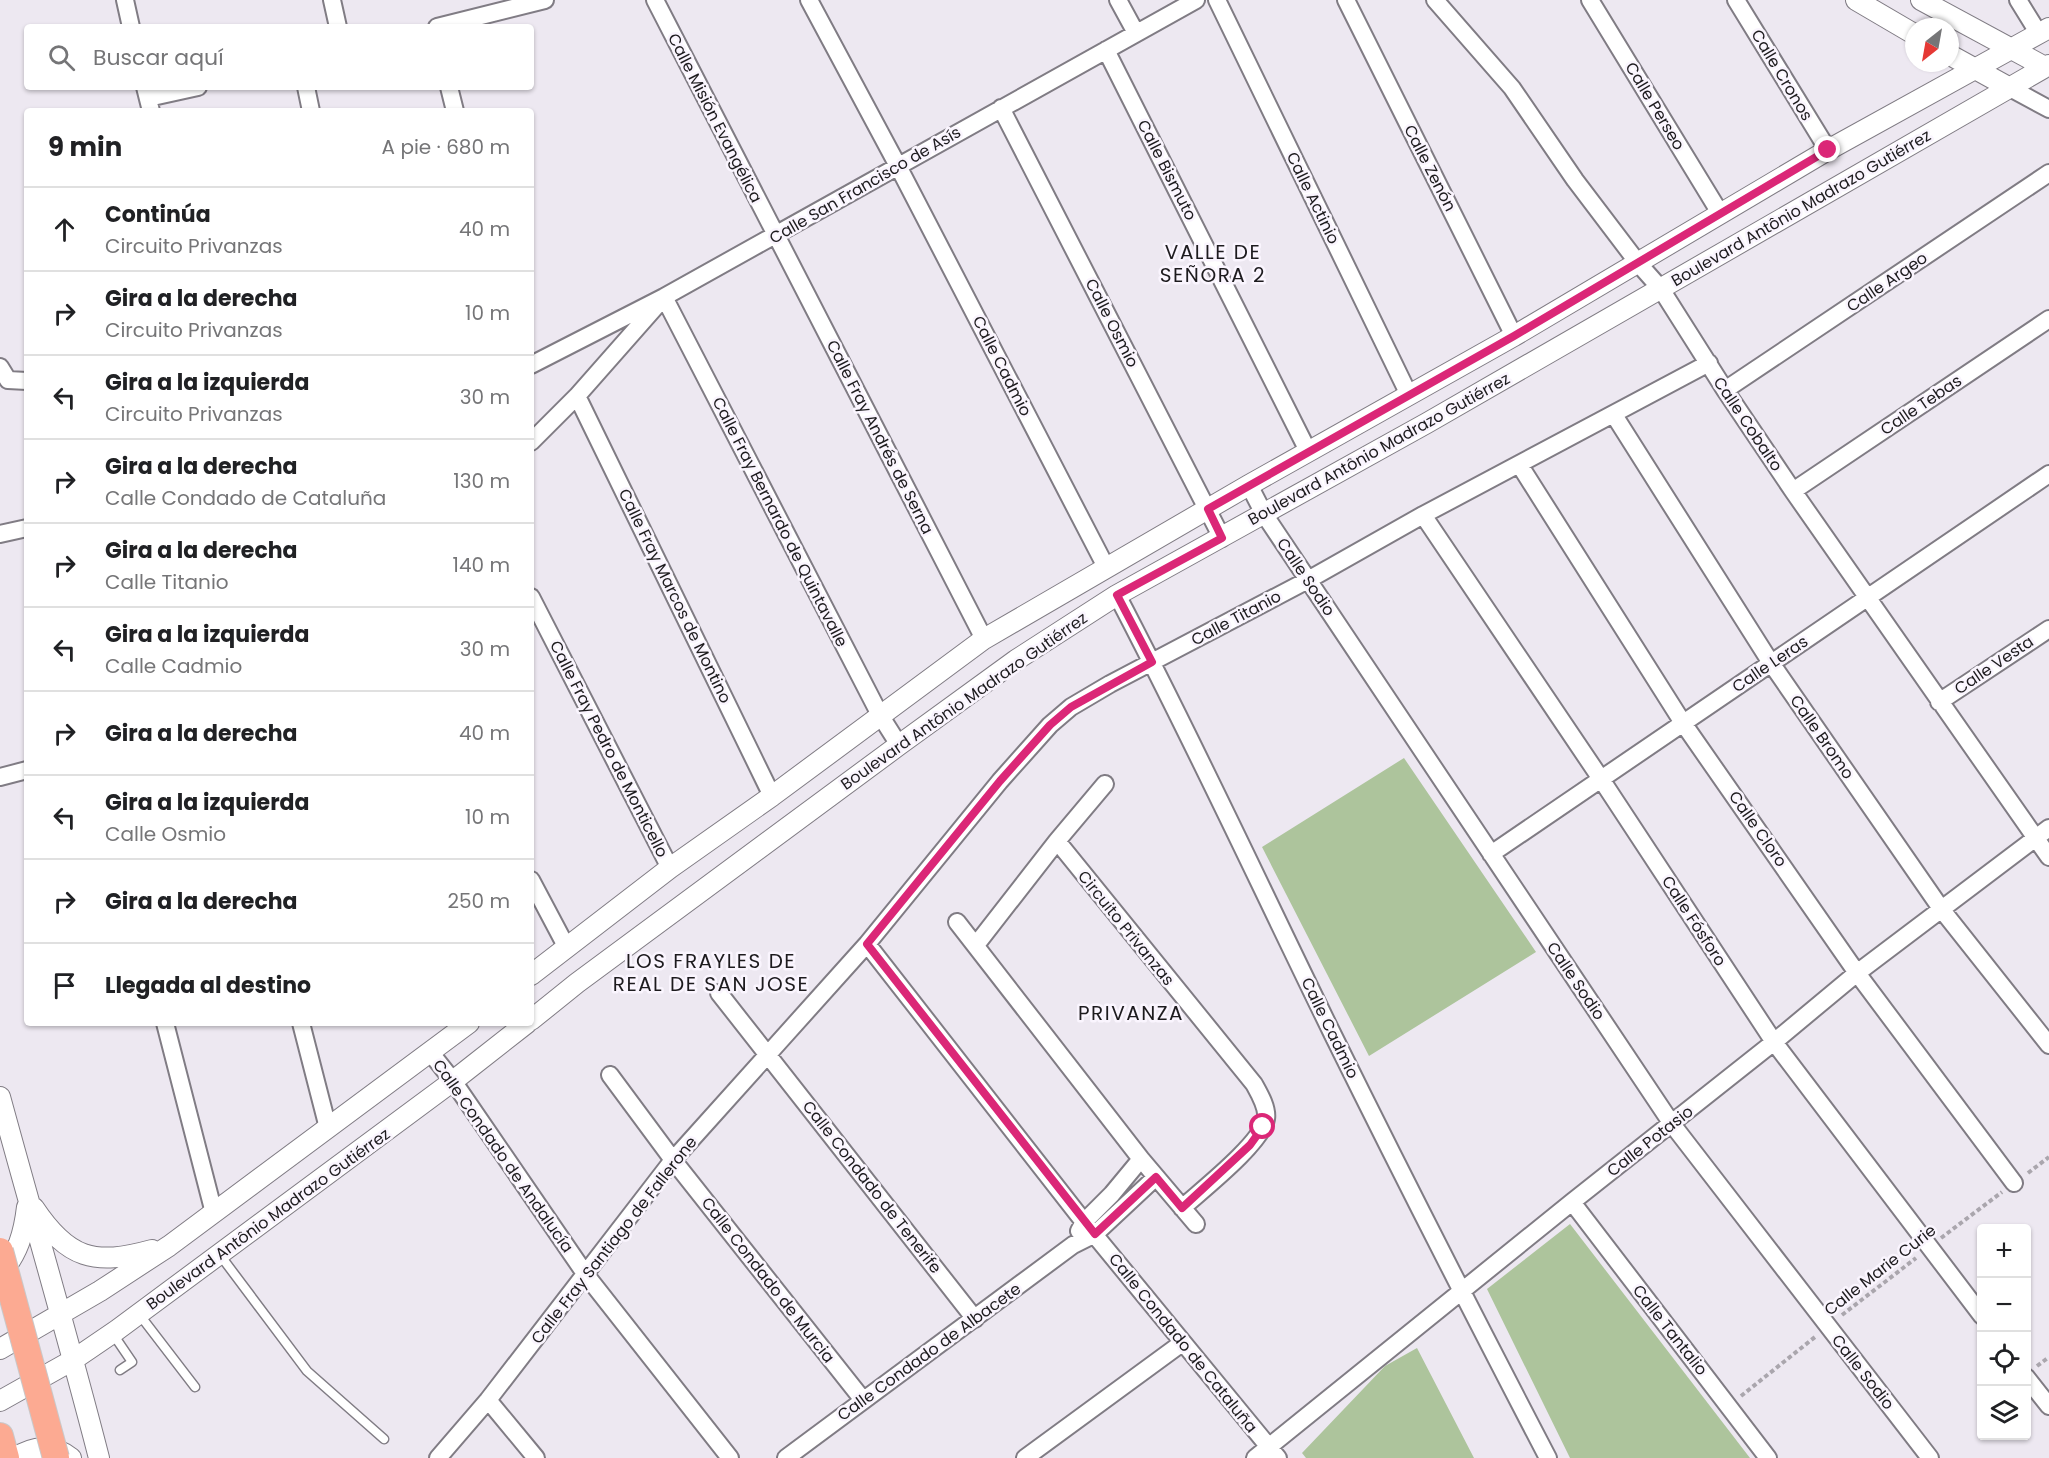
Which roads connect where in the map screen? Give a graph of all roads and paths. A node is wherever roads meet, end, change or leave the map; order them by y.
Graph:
1 (124, 0) edge
2 (332, 0) edge
3 (545, 0) edge
4 (655, 0) edge
5 (809, 0) edge
6 (1118, 0) edge
7 (1197, 0) edge
8 (1217, 0) edge
9 (1346, 0) edge
10 (1435, 0) edge
11 (1590, 0) edge
12 (1736, 0) edge
13 (1856, 0) edge
14 (1921, 0) edge
15 (2018, 0) edge
16 (130, 24) edge
17 (337, 24) edge
18 (449, 24) edge
19 (1905, 29) edge
20 (2044, 31) edge
21 (1136, 33) junction
22 (2013, 49) junction
23 (1106, 50) junction
24 (1959, 60) edge
25 (2048, 67) edge
26 (1976, 70) junction
27 (2010, 88) junction
28 (186, 90) edge
29 (306, 90) edge
30 (450, 90) edge
31 (148, 99) edge
32 (310, 108) edge
33 (454, 108) edge
34 (1001, 108) junction
35 (2049, 109) edge
36 (1828, 150) junction
37 (898, 166) junction
38 (2049, 173) edge
39 (1720, 213) junction
40 (776, 235) junction
41 (1638, 263) junction
42 (1661, 289) junction
43 (664, 297) junction
44 (2049, 319) edge
45 (1514, 336) junction
46 (534, 363) edge
47 (1708, 363) junction
48 (0, 367) edge
49 (24, 381) edge
50 (1725, 390) junction
51 (1409, 395) junction
52 (578, 396) junction
53 (1614, 415) junction
54 (534, 439) edge
55 (1308, 451) junction
56 (1519, 464) junction
57 (2049, 474) edge
58 (1249, 485) junction
59 (1794, 491) junction
60 (1208, 509) junction
61 (1264, 514) junction
62 (1423, 515) junction
63 (24, 529) edge
64 (0, 534) edge
65 (1222, 538) junction
66 (1106, 567) junction
67 (1308, 580) junction
68 (1117, 595) junction
69 (1868, 597) junction
70 (534, 603) edge
71 (2049, 629) edge
72 (984, 639) junction
73 (1152, 662) junction
74 (1771, 663) junction
75 (1939, 702) junction
76 (880, 715) junction
77 (1683, 723) junction
78 (899, 745) junction
79 (24, 771) edge
80 (0, 777) edge
81 (1601, 779) junction
82 (1105, 784) dead end
83 (772, 796) junction
84 (2049, 828) edge
85 (2035, 839) junction
86 (1057, 841) junction
87 (1491, 854) junction
88 (2049, 857) edge
89 (670, 868) junction
90 (534, 886) edge
91 (1942, 910) junction
92 (957, 922) dead end
93 (867, 944) junction
94 (976, 945) junction
95 (567, 948) junction
96 (534, 973) edge
97 (1857, 973) junction
98 (720, 993) dead end
99 (534, 1018) edge
100 (166, 1026) edge
101 (302, 1026) edge
102 (465, 1026) edge
103 (523, 1026) edge
104 (1774, 1042) junction
105 (2049, 1045) edge
106 (430, 1052) junction
107 (769, 1055) junction
108 (610, 1075) dead end
109 (453, 1082) junction
110 (0, 1097) edge
111 (1672, 1124) junction
112 (328, 1128) junction
113 (2049, 1157) edge
114 (673, 1160) junction
115 (1141, 1160) junction
116 (1156, 1177) junction
117 (2014, 1183) junction
118 (28, 1198) junction
119 (1572, 1202) junction
120 (1182, 1208) junction
121 (214, 1213) junction
122 (1196, 1224) dead end
123 (1089, 1228) junction
124 (168, 1246) junction
125 (1930, 1247) junction
126 (0, 1251) edge
127 (220, 1255) junction
128 (0, 1274) edge
129 (586, 1275) junction
130 (1461, 1291) junction
131 (1977, 1310) edge
132 (139, 1314) junction
133 (59, 1315) junction
134 (975, 1319) junction
135 (1828, 1326) junction
136 (112, 1334) junction
137 (1182, 1343) junction
138 (0, 1348) edge
139 (74, 1360) junction
140 (120, 1370) dead end
141 (2031, 1383) edge
142 (195, 1387) dead end
143 (488, 1400) junction
144 (863, 1400) junction
145 (0, 1401) edge
146 (1729, 1406) junction
147 (2049, 1406) edge
148 (0, 1436) edge
149 (384, 1439) dead end
150 (1274, 1452) edge
151 (6, 1458) edge
152 (14, 1458) edge
153 (56, 1458) edge
154 (71, 1458) edge
155 (99, 1458) edge
156 (438, 1458) edge
157 (536, 1458) edge
158 (730, 1458) edge
159 (786, 1458) edge
160 (1025, 1458) edge
161 (1255, 1458) edge
162 (1548, 1458) edge
163 (1768, 1458) edge
164 (1930, 1458) edge

1 - 16 street
2 - 17 street
3 - 18 street
4 - 40 street, Calle Misión Evangélica
5 - 37 street, Calle Cadmio
6 - 21 street
7 - 21 street, Calle San Francisco de Asís
8 - 51 street, Calle Actinio
9 - 45 street, Calle Zenón
10 - 41 street, Calle Cobalto
11 - 39 street, Calle Perseo
12 - 36 street, Calle Cronos
13 - 19 street
14 - 22 street
15 - 20 street
20 - 22 street, Boulevard Antônio Madrazo Gutiérrez
21 - 23 street, Calle San Francisco de Asís
22 - 25 street
22 - 26 street, Boulevard Antônio Madrazo Gutiérrez
23 - 34 street, Calle San Francisco de Asís
23 - 55 street, Calle Bismuto
24 - 26 street
25 - 27 street, Boulevard Antônio Madrazo Gutiérrez
26 - 27 street
26 - 36 street, Boulevard Antônio Madrazo Gutiérrez
27 - 35 street
27 - 42 street, Boulevard Antônio Madrazo Gutiérrez
28 - 31 street
29 - 32 street
30 - 33 street
34 - 37 street, Calle San Francisco de Asís
34 - 60 street, Calle Osmio
36 - 39 street, Boulevard Antônio Madrazo Gutiérrez
37 - 40 street, Calle San Francisco de Asís
37 - 66 street, Calle Cadmio
38 - 50 street, Calle Argeo
39 - 41 street, Boulevard Antônio Madrazo Gutiérrez
40 - 43 street, Calle San Francisco de Asís
40 - 72 street, Calle Fray Andrés de Serna
41 - 42 street, Calle Cobalto
41 - 45 street, Boulevard Antônio Madrazo Gutiérrez
42 - 47 street, Calle Cobalto
42 - 61 street, Boulevard Antônio Madrazo Gutiérrez
43 - 46 street, Calle San Francisco de Asís
43 - 52 street
43 - 76 street, Calle Fray Bernardo de Quintavalle
44 - 59 street, Calle Tebas
45 - 51 street, Boulevard Antônio Madrazo Gutiérrez
47 - 50 street, Calle Cobalto
47 - 53 street, Calle Titanio
48 - 49 street
50 - 59 street, Calle Cobalto
51 - 55 street, Boulevard Antônio Madrazo Gutiérrez
52 - 54 street
52 - 83 street, Calle Fray Marcos de Montino
53 - 56 street, Calle Titanio
53 - 74 street, Calle Bromo
55 - 58 street, Boulevard Antônio Madrazo Gutiérrez
56 - 62 street, Calle Titanio
56 - 77 street, Calle Cloro
57 - 69 street, Calle Leras
58 - 60 street, Boulevard Antônio Madrazo Gutiérrez
58 - 61 street, Calle Sodio
59 - 69 street, Calle Cobalto
60 - 65 street, Calle Osmio
60 - 66 street, Boulevard Antônio Madrazo Gutiérrez
61 - 65 street, Boulevard Antônio Madrazo Gutiérrez
61 - 67 street, Calle Sodio
62 - 67 street, Calle Titanio
62 - 81 street, Calle Fósforo
63 - 64 street
65 - 68 street, Boulevard Antônio Madrazo Gutiérrez
66 - 72 street, Boulevard Antônio Madrazo Gutiérrez
67 - 73 street, Calle Titanio
67 - 87 street, Calle Sodio
68 - 73 street, Calle Cadmio
68 - 78 street, Boulevard Antônio Madrazo Gutiérrez
69 - 74 street, Calle Leras
69 - 75 street, Calle Cobalto
70 - 89 street, Calle Fray Pedro de Monticello
71 - 75 street, Calle Vesta
72 - 76 street, Boulevard Antônio Madrazo Gutiérrez
73 - 93 street, Calle Titanio
73 - 130 street, Calle Cadmio
74 - 77 street, Calle Leras
74 - 91 street, Calle Bromo
75 - 85 street, Calle Cobalto
76 - 78 street, Calle Fray Bernardo de Quintavalle
76 - 83 street, Boulevard Antônio Madrazo Gutiérrez
77 - 81 street, Calle Leras
77 - 97 street, Calle Cloro
78 - 99 street, Boulevard Antônio Madrazo Gutiérrez
79 - 80 street
81 - 87 street, Calle Leras
81 - 104 street, Calle Fósforo
82 - 86 street
83 - 89 street, Boulevard Antônio Madrazo Gutiérrez
84 - 85 street, Calle Potasio
85 - 88 street, Calle Cobalto
85 - 91 street, Calle Potasio
86 - 94 street
86 - 120 street, Circuito Privanzas
87 - 111 street, Calle Sodio
89 - 95 street, Boulevard Antônio Madrazo Gutiérrez
90 - 95 street
91 - 97 street, Calle Potasio
91 - 105 street, Calle Bromo
92 - 94 street
93 - 107 street, Calle Fray Santiago de Fallerone
93 - 123 street, Calle Condado de Cataluña
94 - 115 street
95 - 96 street, Boulevard Antônio Madrazo Gutiérrez
97 - 104 street, Calle Potasio
97 - 117 street, Calle Cloro
98 - 107 street, Calle Condado de Tenerife
100 - 121 street
101 - 112 street
102 - 106 street
103 - 109 street, Boulevard Antônio Madrazo Gutiérrez
104 - 111 street, Calle Potasio
104 - 125 street, Calle Fósforo
106 - 109 street, Calle Condado de Andalucía
106 - 112 street
107 - 114 street, Calle Fray Santiago de Fallerone
107 - 134 street, Calle Condado de Tenerife
108 - 114 street, Calle Condado de Murcia
109 - 127 street, Boulevard Antônio Madrazo Gutiérrez
109 - 129 street, Calle Condado de Andalucía
110 - 118 street
111 - 119 street, Calle Potasio
111 - 135 street, Calle Sodio
112 - 121 street
113 - 117 path, Calle Marie Curie
114 - 129 street, Calle Fray Santiago de Fallerone
114 - 144 street, Calle Condado de Murcia
115 - 116 street
115 - 123 street
116 - 120 street
116 - 123 street
117 - 125 path, Calle Marie Curie
118 - 124 street
118 - 128 street
118 - 133 street
119 - 130 street, Calle Potasio
119 - 146 street, Calle Tantalio
120 - 122 street
121 - 124 street
123 - 134 street, Calle Condado de Albacete
123 - 137 street, Calle Condado de Cataluña
124 - 133 street
125 - 131 street, Calle Fósforo
125 - 135 path, Calle Marie Curie
126 - 153 main road, bridge
127 - 132 street, Boulevard Antônio Madrazo Gutiérrez
127 - 149 lane
129 - 143 street, Calle Fray Santiago de Fallerone
129 - 158 street, Calle Condado de Andalucía
130 - 150 street, Calle Potasio
130 - 162 street, Calle Cadmio
132 - 136 street, Boulevard Antônio Madrazo Gutiérrez
132 - 142 lane
133 - 138 street
133 - 139 street
134 - 144 street, Calle Condado de Albacete
135 - 146 path, Calle Marie Curie
135 - 164 street, Calle Sodio
136 - 139 street, Boulevard Antônio Madrazo Gutiérrez
136 - 140 lane
137 - 150 street, Calle Condado de Cataluña
137 - 160 street
139 - 145 street, Boulevard Antônio Madrazo Gutiérrez
139 - 155 street
141 - 147 street
143 - 156 street, Calle Fray Santiago de Fallerone
143 - 157 street
144 - 159 street, Calle Condado de Albacete
146 - 163 street, Calle Tantalio
148 - 151 main road
150 - 161 street, Calle Potasio
152 - 154 street

